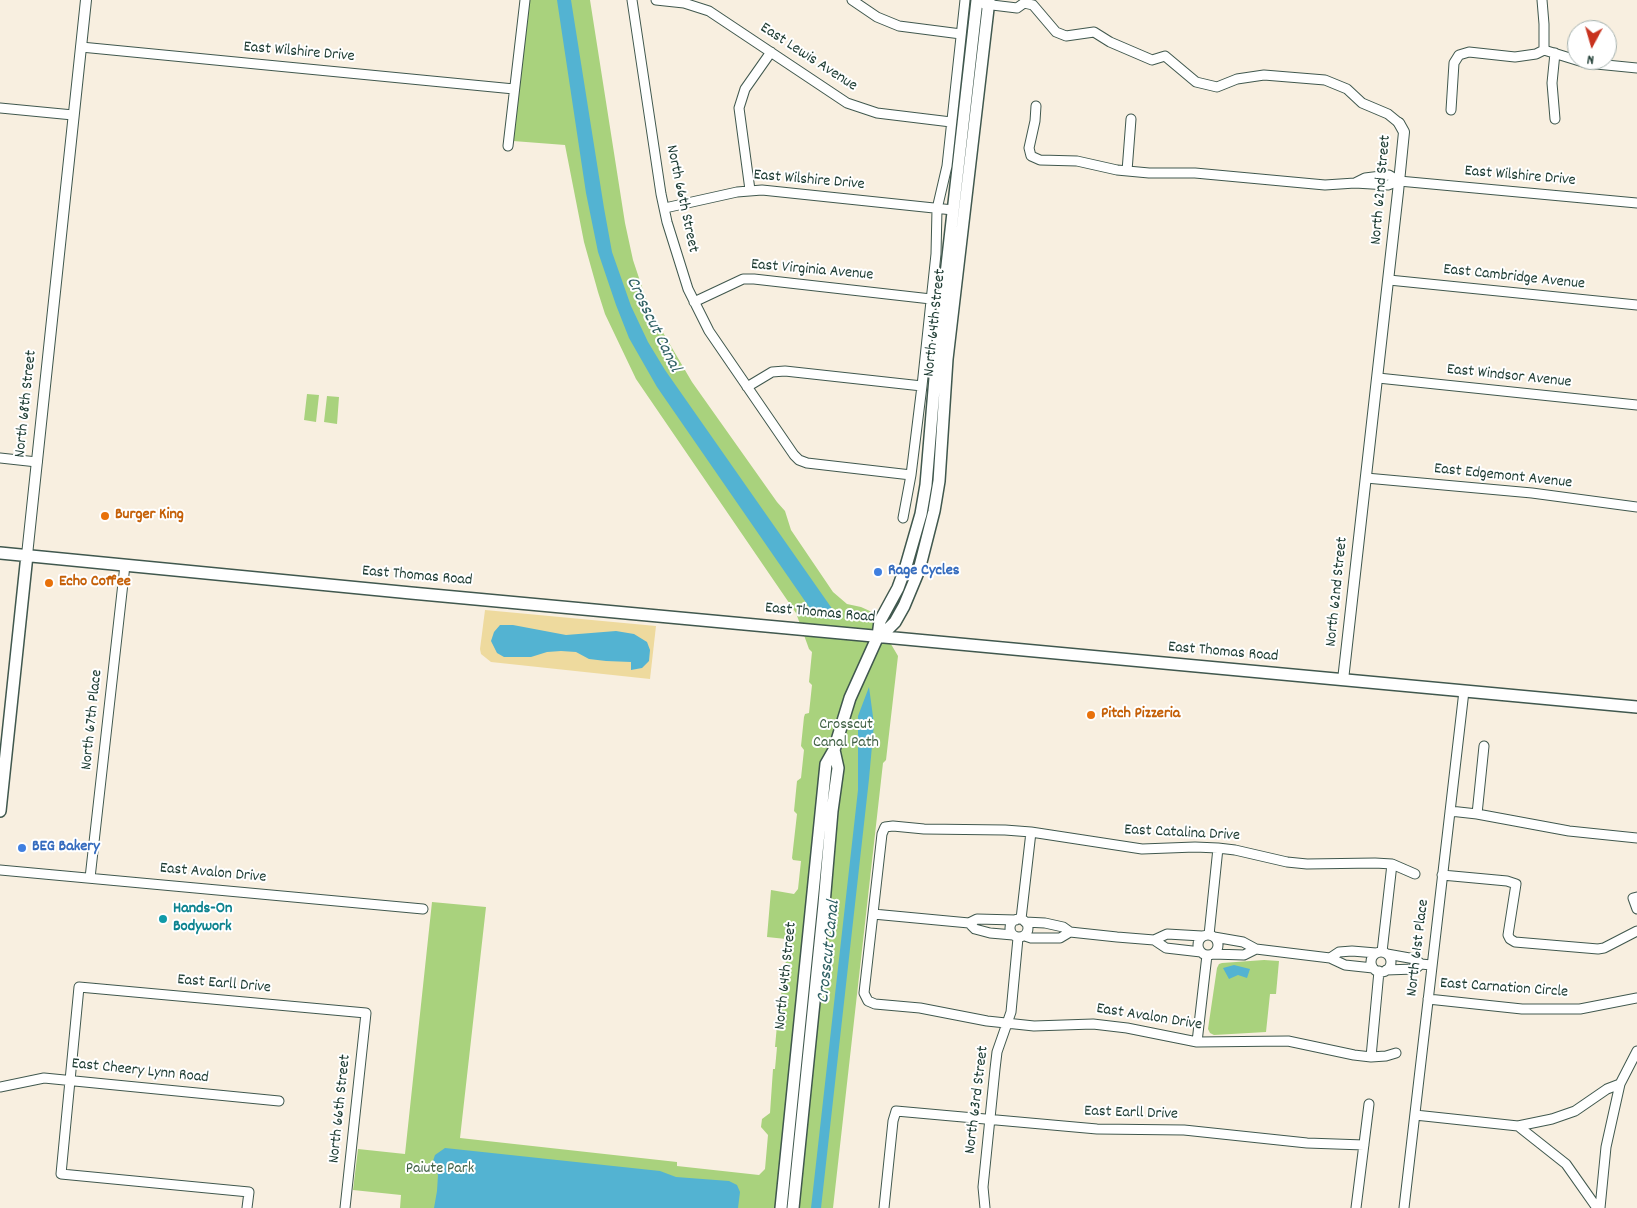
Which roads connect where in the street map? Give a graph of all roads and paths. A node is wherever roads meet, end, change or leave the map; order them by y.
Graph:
1 (86, 0) edge
2 (525, 0) edge
3 (633, 0) edge
4 (656, 0) edge
5 (852, 0) edge
6 (965, 0) edge
7 (1542, 0) edge
8 (983, 2) edge
9 (1023, 2) edge
10 (961, 34) junction
11 (81, 47) junction
12 (1544, 50) junction
13 (771, 52) junction
14 (1555, 53) junction
15 (1637, 68) edge
16 (514, 88) junction
17 (1036, 106) dead end
18 (0, 108) edge
19 (1451, 110) dead end
20 (74, 115) junction
21 (1131, 119) dead end
22 (1555, 119) dead end
23 (950, 122) junction
24 (1399, 123) joint
25 (508, 146) dead end
26 (1127, 171) junction
27 (1399, 181) junction
28 (750, 190) junction
29 (1637, 203) edge
30 (664, 208) junction
31 (937, 209) junction
32 (953, 210) junction
33 (965, 211) junction
34 (1389, 280) junction
35 (931, 299) junction
36 (694, 302) junction
37 (1637, 305) edge
38 (1378, 378) junction
39 (922, 386) junction
40 (747, 387) junction
41 (1637, 405) edge
42 (0, 458) edge
43 (37, 462) junction
44 (911, 475) junction
45 (1366, 478) junction
46 (925, 491) junction
47 (937, 493) junction
48 (1637, 507) edge
49 (903, 518) dead end
50 (0, 553) edge
51 (27, 555) junction
52 (125, 565) junction
53 (878, 636) junction
54 (1343, 680) junction
55 (1464, 691) junction
56 (1637, 707) edge
57 (1484, 746) dead end
58 (834, 750) junction
59 (0, 811) edge
60 (1450, 811) junction
61 (1477, 814) junction
62 (1031, 832) junction
63 (1637, 838) edge
64 (1218, 848) junction
65 (1392, 864) junction
66 (0, 870) edge
67 (1415, 874) dead end
68 (1442, 875) junction
69 (90, 878) junction
70 (1637, 897) edge
71 (423, 909) dead end
72 (1637, 909) edge
73 (873, 914) junction
74 (1021, 920) junction
75 (969, 923) junction
76 (1637, 931) edge
77 (1070, 932) junction
78 (1019, 936) junction
79 (1208, 936) junction
80 (1154, 940) junction
81 (1256, 949) junction
82 (1382, 953) junction
83 (1207, 954) junction
84 (1330, 958) junction
85 (1420, 964) junction
86 (1431, 965) junction
87 (1379, 970) junction
88 (1637, 998) edge
89 (1428, 999) junction
90 (366, 1013) joint
91 (1007, 1024) junction
92 (1197, 1042) junction
93 (1637, 1051) edge
94 (1396, 1053) dead end
95 (1371, 1057) junction
96 (70, 1080) junction
97 (1620, 1084) junction
98 (0, 1087) edge
99 (279, 1101) dead end
100 (1369, 1104) dead end
101 (1415, 1115) junction
102 (990, 1118) junction
103 (1518, 1126) junction
104 (1364, 1146) junction
105 (247, 1208) edge
106 (345, 1208) edge
107 (780, 1208) edge
108 (793, 1208) edge
109 (884, 1208) edge
110 (985, 1208) edge
111 (1356, 1208) edge
112 (1404, 1208) edge
113 (1599, 1208) edge

1 - 11 street, North 68th Street
2 - 16 street
3 - 30 street, North 66th Street
4 - 13 street, East Lewis Avenue
5 - 10 street
6 - 10 street, North 64th Street
7 - 12 street
8 - 9 street, North 62nd Street
8 - 32 main road, North 64th Street
8 - 33 main road, North 64th Street
9 - 24 street, North 62nd Street
10 - 23 street, North 64th Street
11 - 16 street, East Wilshire Drive
11 - 20 street, North 68th Street
12 - 14 street
12 - 19 street
13 - 23 street, East Lewis Avenue
13 - 28 street
14 - 15 street
14 - 22 street
16 - 25 street
17 - 26 street, East Wilshire Drive
18 - 20 street
20 - 43 street, North 68th Street
21 - 26 street
23 - 31 street, North 64th Street
24 - 27 street, North 62nd Street
26 - 27 street, East Wilshire Drive
27 - 29 street, East Wilshire Drive
27 - 34 street, North 62nd Street
28 - 30 street, East Wilshire Drive
28 - 31 street, East Wilshire Drive
30 - 36 street, North 66th Street
31 - 32 street, East Wilshire Drive
31 - 35 street, North 64th Street
32 - 33 main road
32 - 46 main road, North 64th Street
33 - 47 main road, North 64th Street
34 - 37 street, East Cambridge Avenue
34 - 38 street, North 62nd Street
35 - 36 street, East Virginia Avenue
35 - 39 street, North 64th Street
36 - 40 street, North 66th Street
38 - 41 street, East Windsor Avenue
38 - 45 street, North 62nd Street
39 - 40 street
39 - 44 street, North 64th Street
40 - 44 street, North 66th Street
42 - 43 street
43 - 51 street, North 68th Street
44 - 49 street, North 64th Street
45 - 48 street, East Edgemont Avenue
45 - 54 street, North 62nd Street
46 - 47 main road
46 - 53 main road, North 64th Street
47 - 53 main road, North 64th Street
50 - 51 main road, East Thomas Road
51 - 52 main road, East Thomas Road
51 - 59 main road, North 68th Street
52 - 53 main road, East Thomas Road
52 - 69 street, North 67th Place
53 - 54 main road, East Thomas Road
53 - 58 main road, North 64th Street
54 - 55 main road, East Thomas Road
55 - 56 main road, East Thomas Road
55 - 60 street, North 61st Place
57 - 61 street
58 - 107 main road, North 64th Street
58 - 108 main road, North 64th Street
60 - 61 street
60 - 68 street, North 61st Place
61 - 63 street
62 - 64 street, East Catalina Drive
62 - 73 street, East Catalina Drive
62 - 74 street
64 - 65 street, East Catalina Drive
64 - 79 street
65 - 67 street, East Catalina Drive
65 - 82 street
66 - 69 street, East Avalon Drive
68 - 76 street
68 - 86 street, North 61st Place
69 - 71 street, East Avalon Drive
70 - 72 street
73 - 75 street
73 - 91 street, East Avalon Drive
74 - 75 street
74 - 77 street
74 - 78 street
74 - 78 street
75 - 78 street
77 - 78 street
77 - 80 street
78 - 91 street, North 63rd Street
79 - 80 street
79 - 81 street
79 - 83 street
79 - 83 street
80 - 83 street
81 - 83 street
81 - 84 street
82 - 84 street
82 - 85 street
82 - 87 street
82 - 87 street
83 - 92 street
84 - 87 street
85 - 86 street
85 - 87 street
86 - 89 street, North 61st Place
87 - 95 street
88 - 89 street, East Carnation Circle
89 - 101 street, North 61st Place
90 - 96 street, East Earll Drive
90 - 106 street, North 66th Street
91 - 92 street, East Avalon Drive
91 - 102 street, North 63rd Street
92 - 95 street, East Avalon Drive
93 - 97 street
94 - 95 street, East Avalon Drive
96 - 98 street, East Cheery Lynn Road
96 - 99 street, East Cheery Lynn Road
96 - 105 street
97 - 103 street
97 - 113 street
100 - 104 street
101 - 103 street
101 - 112 street, North 61st Place
102 - 104 street, East Earll Drive
102 - 109 street, East Earll Drive
102 - 110 street, North 63rd Street
103 - 113 street
104 - 111 street

